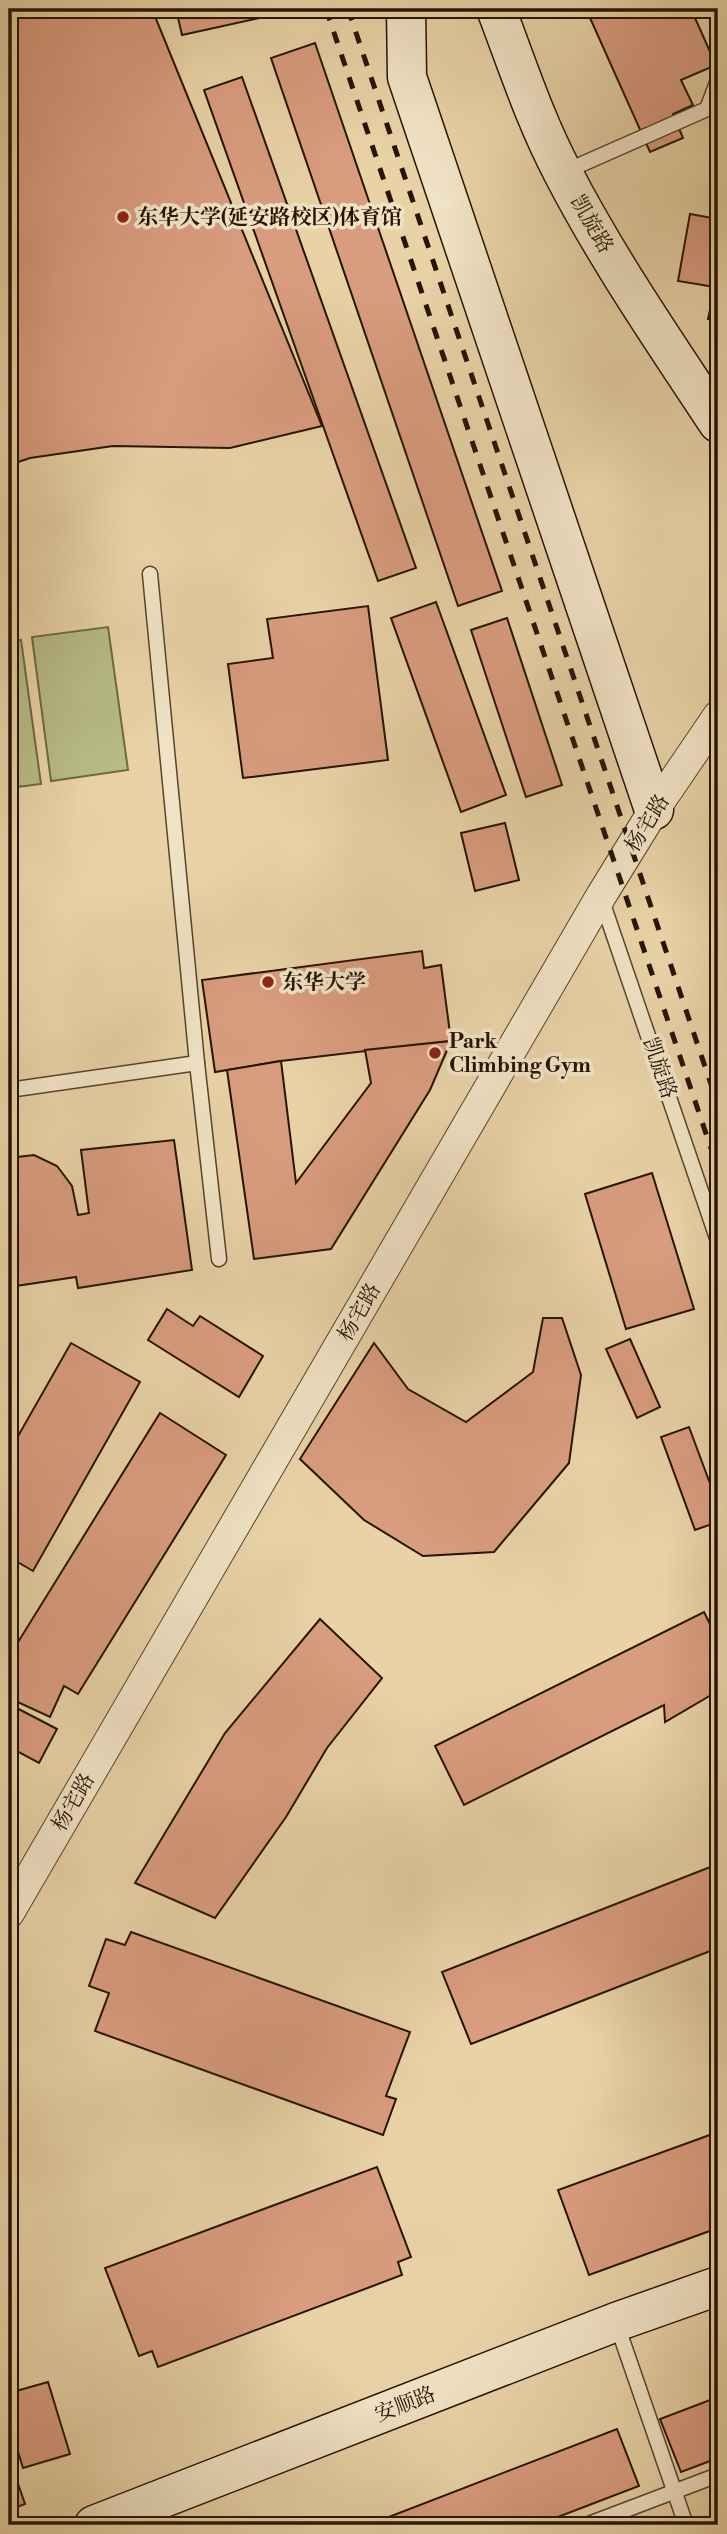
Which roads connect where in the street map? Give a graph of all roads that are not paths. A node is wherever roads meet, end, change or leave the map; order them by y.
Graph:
1 (406, 9) edge
2 (496, 9) edge
3 (718, 80) edge
4 (563, 173) junction
5 (718, 423) edge
6 (150, 573) dead end
7 (718, 716) edge
8 (654, 810) junction
9 (601, 896) junction
10 (197, 1063) junction
11 (9, 1090) edge
12 (718, 1241) edge
13 (219, 1259) dead end
14 (9, 1913) edge
15 (718, 2286) edge
16 (616, 2322) junction
17 (718, 2475) edge
18 (675, 2491) junction
19 (94, 2525) edge
20 (586, 2525) edge
21 (687, 2525) edge

1 - 8 street
2 - 4 street, 凯旋路
3 - 4 lane
4 - 5 street, 凯旋路
6 - 10 lane
7 - 8 street, 杨宅路
8 - 9 street, 杨宅路
9 - 12 lane, 凯旋路
9 - 14 street, 杨宅路
10 - 11 lane
10 - 13 lane
15 - 16 street, 安顺路
16 - 18 lane
16 - 19 street, 安顺路
17 - 18 lane
18 - 20 lane
18 - 21 lane

